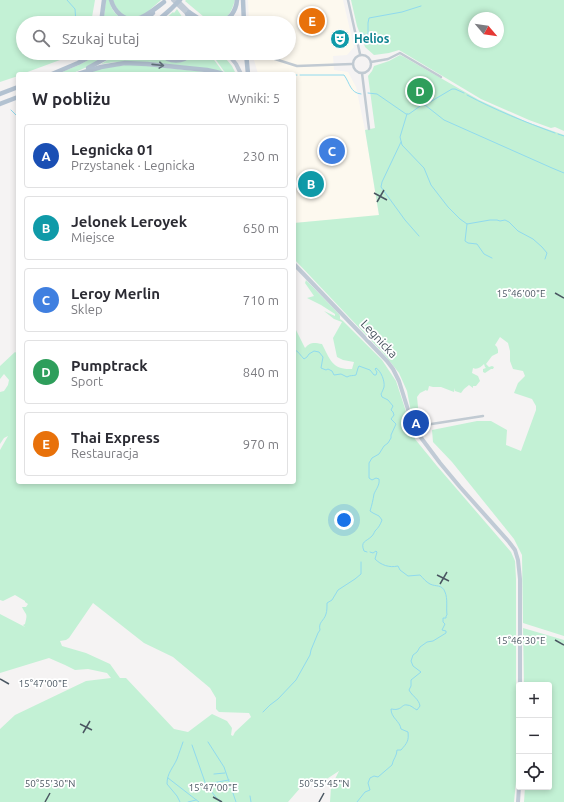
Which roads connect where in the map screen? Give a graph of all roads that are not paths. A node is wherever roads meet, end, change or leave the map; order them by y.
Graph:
1 (104, 0) edge
2 (111, 0) edge
3 (173, 0) edge
4 (179, 0) edge
5 (237, 0) edge
6 (243, 0) edge
7 (348, 0) edge
8 (164, 1) edge
9 (171, 9) junction
10 (188, 13) junction
11 (102, 16) edge
12 (122, 16) edge
13 (143, 16) edge
14 (148, 16) edge
15 (163, 16) edge
16 (165, 16) edge
17 (190, 16) edge
18 (191, 16) edge
19 (192, 16) edge
20 (194, 16) edge
21 (231, 16) edge
22 (244, 16) edge
23 (360, 54) junction
24 (79, 60) edge
25 (84, 60) edge
26 (104, 60) edge
27 (233, 60) edge
28 (247, 60) edge
29 (278, 60) edge
30 (371, 62) junction
31 (352, 64) junction
32 (62, 70) junction
33 (57, 72) edge
34 (81, 72) edge
35 (84, 72) edge
36 (216, 72) edge
37 (240, 72) edge
38 (248, 72) edge
39 (362, 73) junction
40 (441, 77) dead end
41 (16, 88) edge
42 (0, 94) edge
43 (16, 98) edge
44 (0, 104) edge
45 (368, 129) dead end
46 (296, 266) edge
47 (483, 416) dead end
48 (416, 431) junction
49 (520, 682) edge
50 (520, 790) edge
51 (518, 802) edge

1 - 11 main road
2 - 12 main road
3 - 10 main road
4 - 9 main road
4 - 10 main road
5 - 21 main road
6 - 22 main road
7 - 23 street
8 - 13 main road
8 - 14 main road
9 - 15 main road
9 - 16 main road
10 - 17 main road
10 - 18 main road
10 - 19 main road
10 - 20 main road
23 - 30 street
23 - 31 street
24 - 32 main road
25 - 32 main road
26 - 34 main road
27 - 37 main road
28 - 38 main road
29 - 31 street
30 - 39 street
30 - 40 street
31 - 39 street
32 - 33 main road
35 -> 36 main road
39 - 45 street
41 - 42 main road
43 - 44 main road
46 - 48 main road, Legnicka
47 - 48 street
48 - 49 main road, Legnicka
50 - 51 main road

